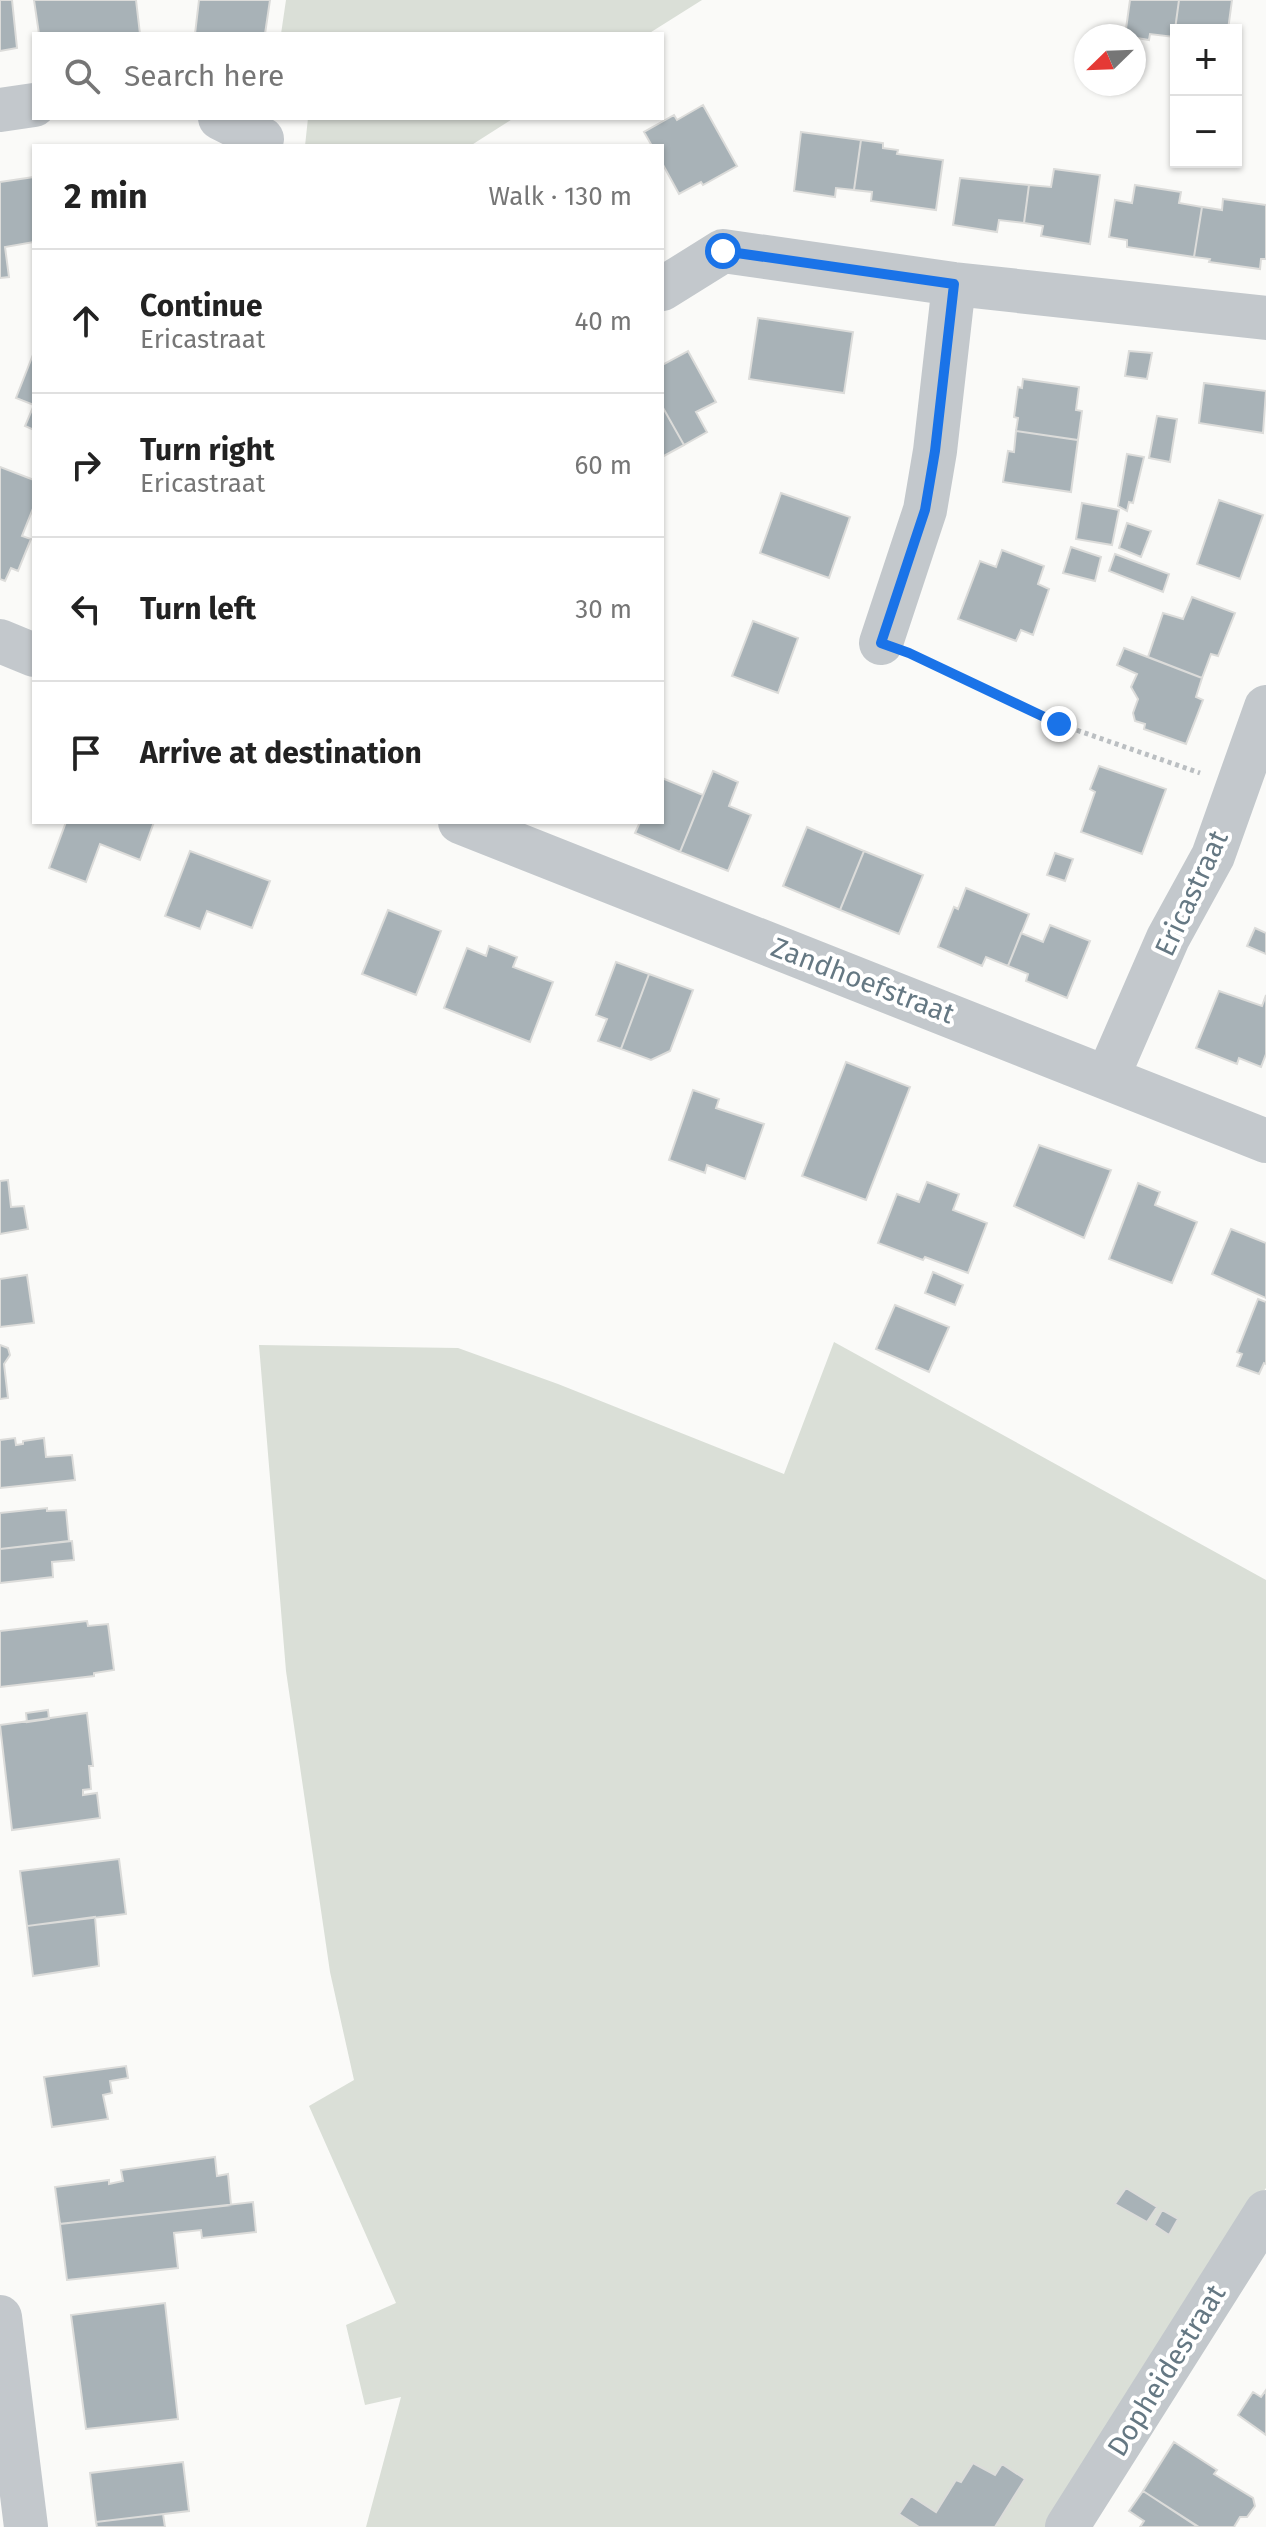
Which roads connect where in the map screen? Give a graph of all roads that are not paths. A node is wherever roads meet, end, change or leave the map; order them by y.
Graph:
1 (32, 105) edge
2 (0, 110) edge
3 (224, 120) edge
4 (262, 139) dead end
5 (954, 284) junction
6 (664, 288) edge
7 (1266, 318) edge
8 (0, 641) edge
9 (880, 643) road end
10 (32, 654) edge
11 (1266, 707) edge
12 (465, 824) edge
13 (1108, 1076) junction
14 (1266, 1141) edge
15 (1266, 2212) edge
16 (0, 2317) edge
17 (26, 2527) edge
18 (1067, 2527) edge

1 - 2 street
3 - 4 street
5 - 6 street
5 - 7 street
5 - 9 street
8 - 10 street
11 - 13 street, Ericastraat
12 - 13 street, Zandhoefstraat
13 - 14 street, Zandhoefstraat
15 - 18 street, Dopheidestraat
16 - 17 street

